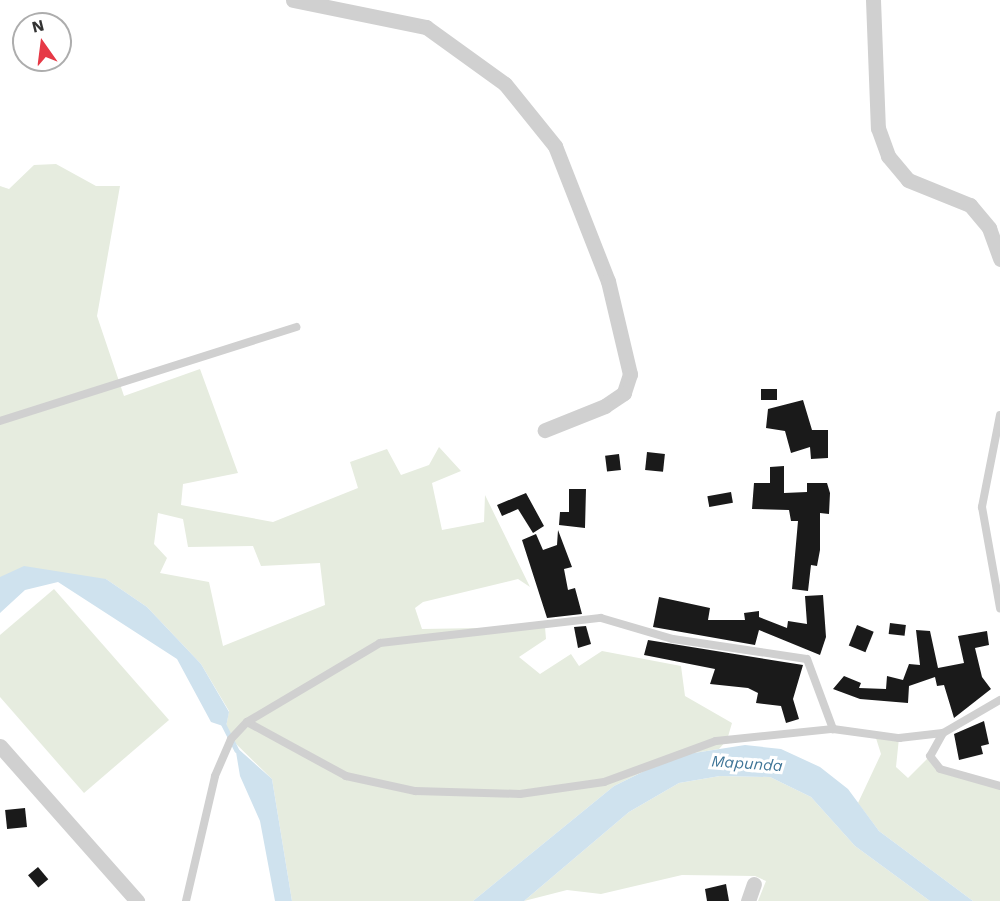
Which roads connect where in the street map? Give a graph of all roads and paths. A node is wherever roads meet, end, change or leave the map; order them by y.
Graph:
1 (293, 0) edge
2 (873, 0) edge
3 (1000, 259) edge
4 (296, 327) dead end
5 (1000, 415) edge
6 (0, 421) edge
7 (545, 430) dead end
8 (1000, 608) edge
9 (1000, 700) edge
10 (247, 722) junction
11 (833, 729) junction
12 (943, 733) junction
13 (0, 746) edge
14 (1000, 786) edge
15 (754, 884) dead end
16 (137, 901) edge
17 (186, 901) edge
18 (748, 901) edge

1 - 7 street
2 - 3 street
4 - 6 lane
5 - 8 lane
9 - 12 lane
10 - 11 lane
10 - 11 lane
10 - 17 lane
11 - 12 lane
12 - 14 lane
13 - 16 street
15 - 18 street

